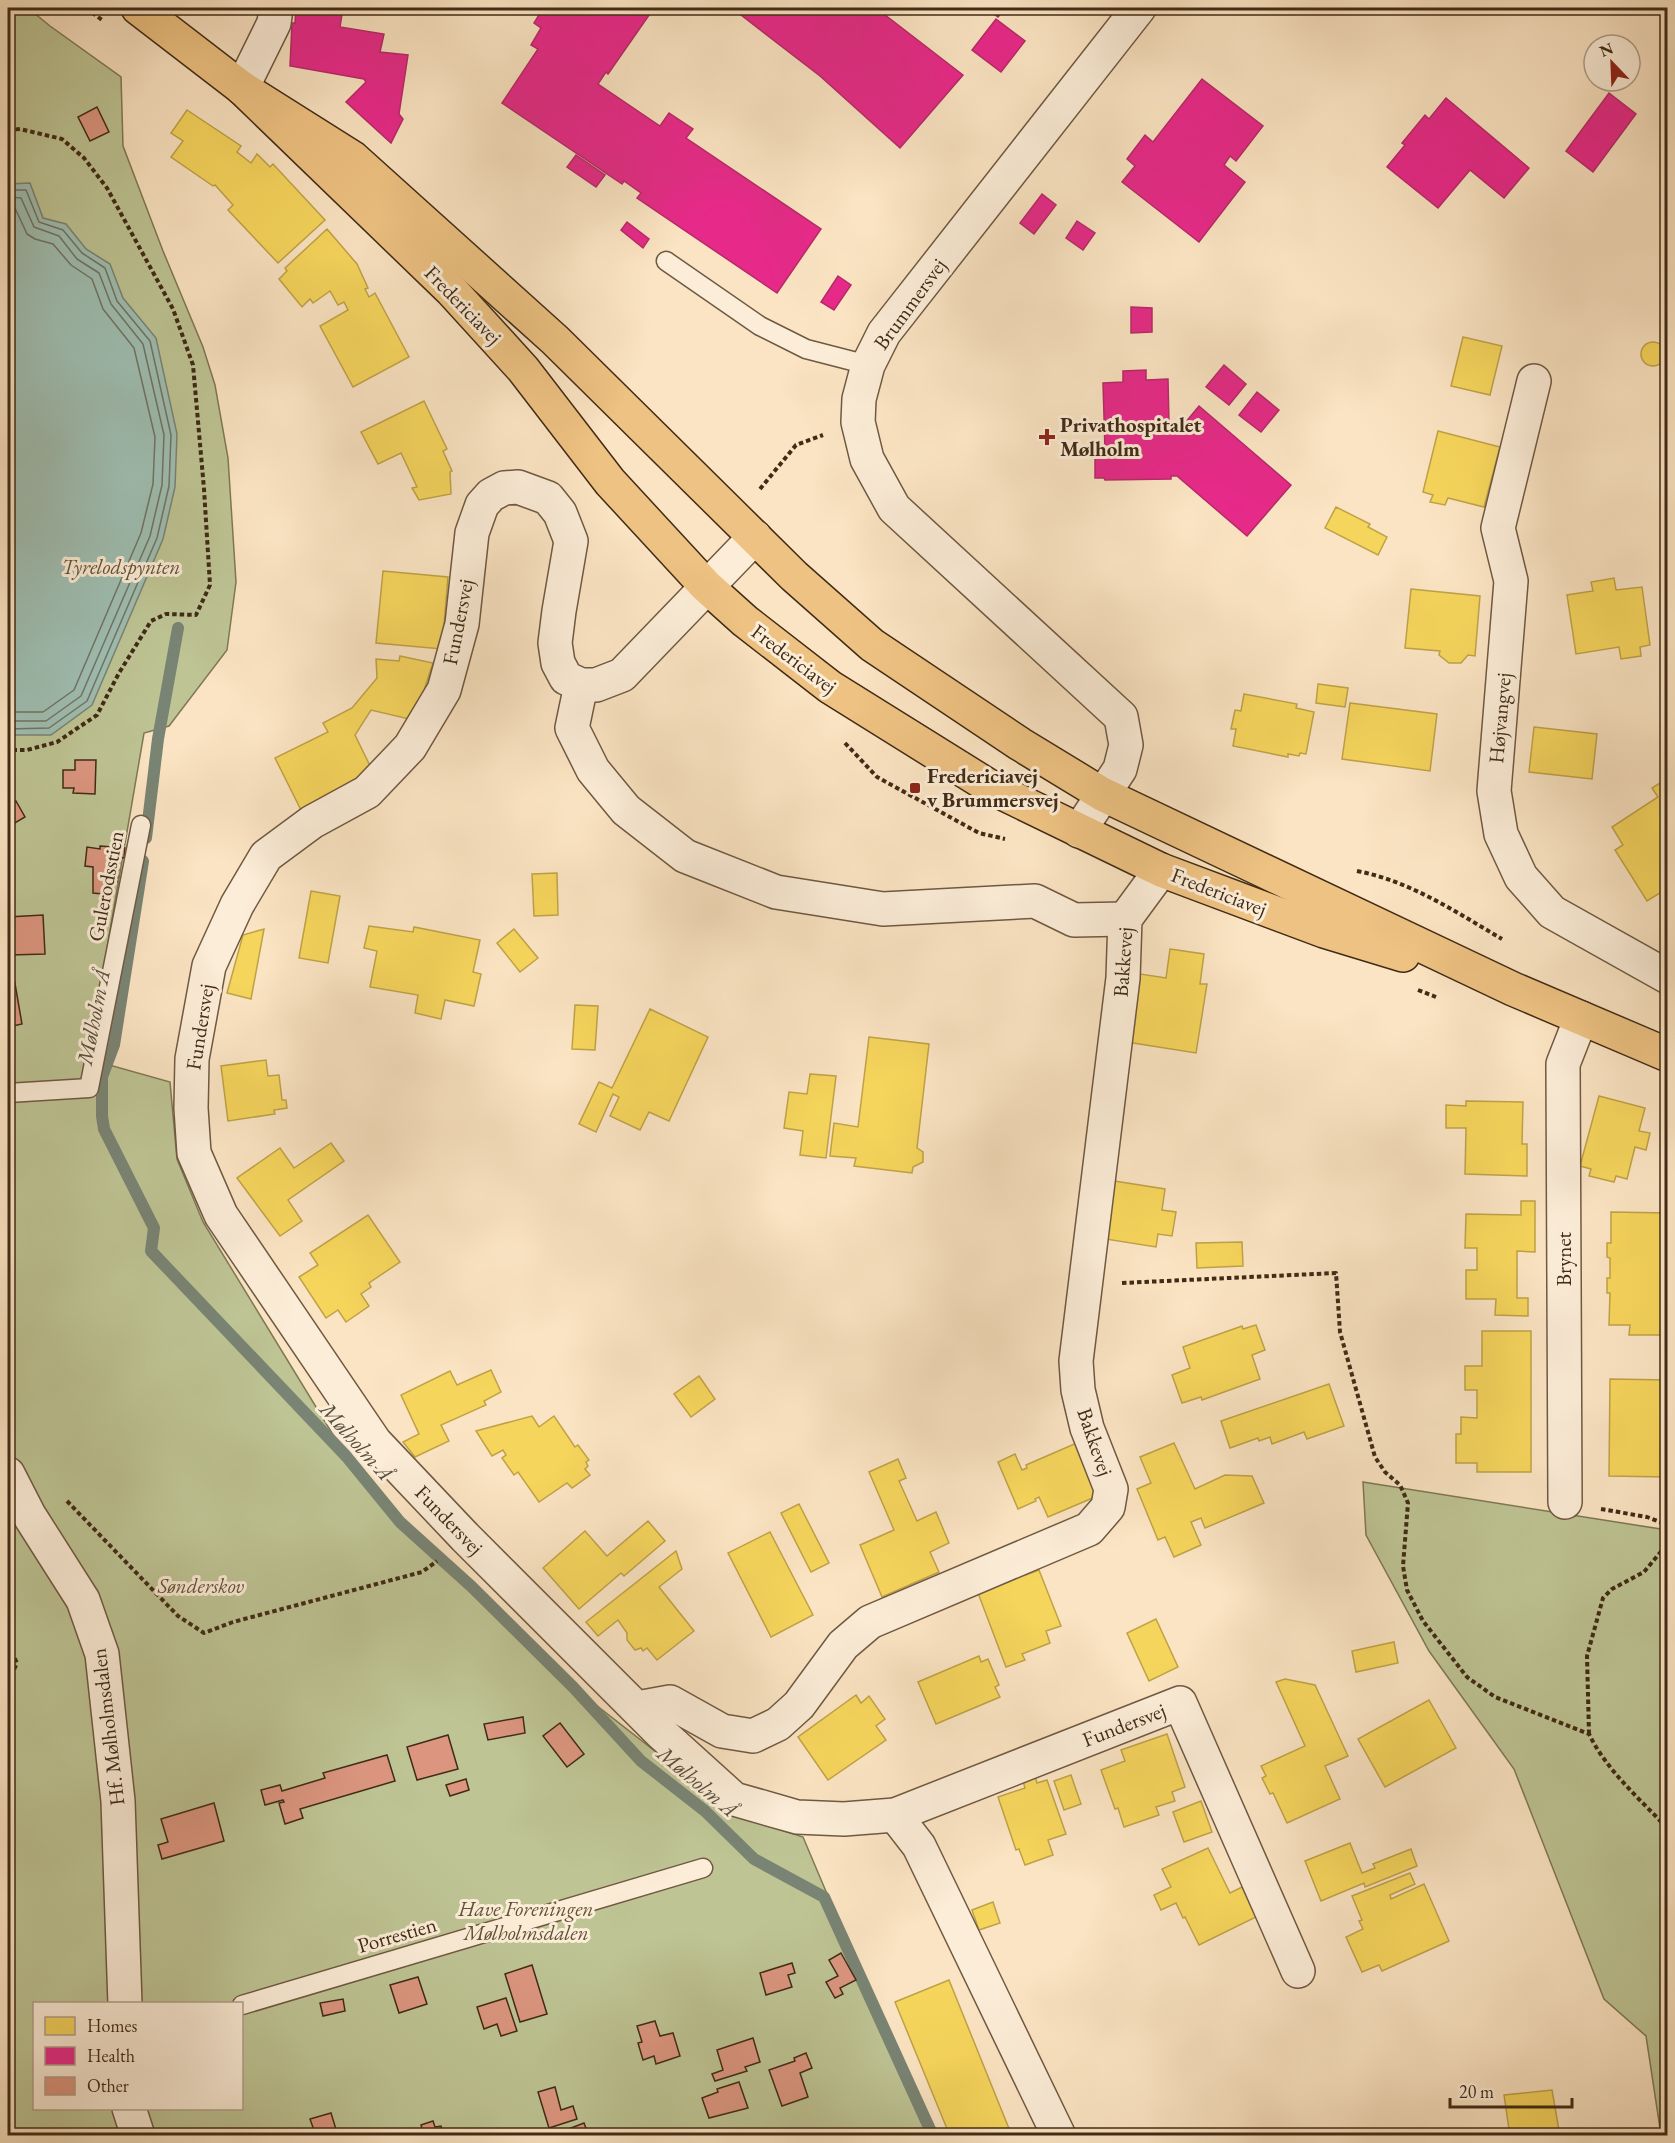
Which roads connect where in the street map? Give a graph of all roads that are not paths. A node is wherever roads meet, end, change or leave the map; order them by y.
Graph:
1 (138, 8) edge
2 (276, 8) edge
3 (1139, 8) edge
4 (242, 88) junction
5 (666, 261) dead end
6 (868, 365) junction
7 (1534, 381) dead end
8 (755, 537) junction
9 (706, 586) junction
10 (581, 685) junction
11 (1102, 794) junction
12 (141, 825) dead end
13 (1079, 831) junction
14 (1161, 870) junction
15 (1125, 919) junction
16 (1668, 977) edge
17 (1513, 989) junction
18 (1581, 1018) junction
19 (1667, 1053) edge
20 (8, 1093) edge
21 (8, 1474) edge
22 (1564, 1502) road end
23 (637, 1708) junction
24 (895, 1815) junction
25 (703, 1868) dead end
26 (1298, 1971) dead end
27 (125, 2002) edge
28 (243, 2005) edge
29 (129, 2110) edge
30 (138, 2136) edge
31 (1059, 2136) edge

1 - 4 main road, Fredericiavej
2 - 4 street
3 - 6 street, Brummersvej
4 - 8 main road, Fredericiavej
4 - 9 main road, Fredericiavej
5 - 6 lane
6 - 11 street, Brummersvej
7 - 16 street, Højvangvej
8 - 9 street
8 - 11 main road, Fredericiavej
9 - 10 street
9 - 13 main road, Fredericiavej
10 - 15 street
10 - 23 street, Fundersvej
11 - 13 street, Brummersvej
11 - 17 main road, Fredericiavej
12 - 20 lane, Gulerodsstien
13 - 14 main road, Fredericiavej
14 - 15 street, Bakkevej
14 - 17 main road, Fredericiavej
15 - 23 street, Bakkevej
17 - 18 main road, Fredericiavej
18 - 19 main road, Fredericiavej
18 - 22 street, Brynet
21 - 27 street, Hf. Mølholmsdalen
23 - 24 street, Fundersvej
24 - 26 street, Fundersvej
24 - 31 street
25 - 28 lane, Porrestien
29 - 30 street

